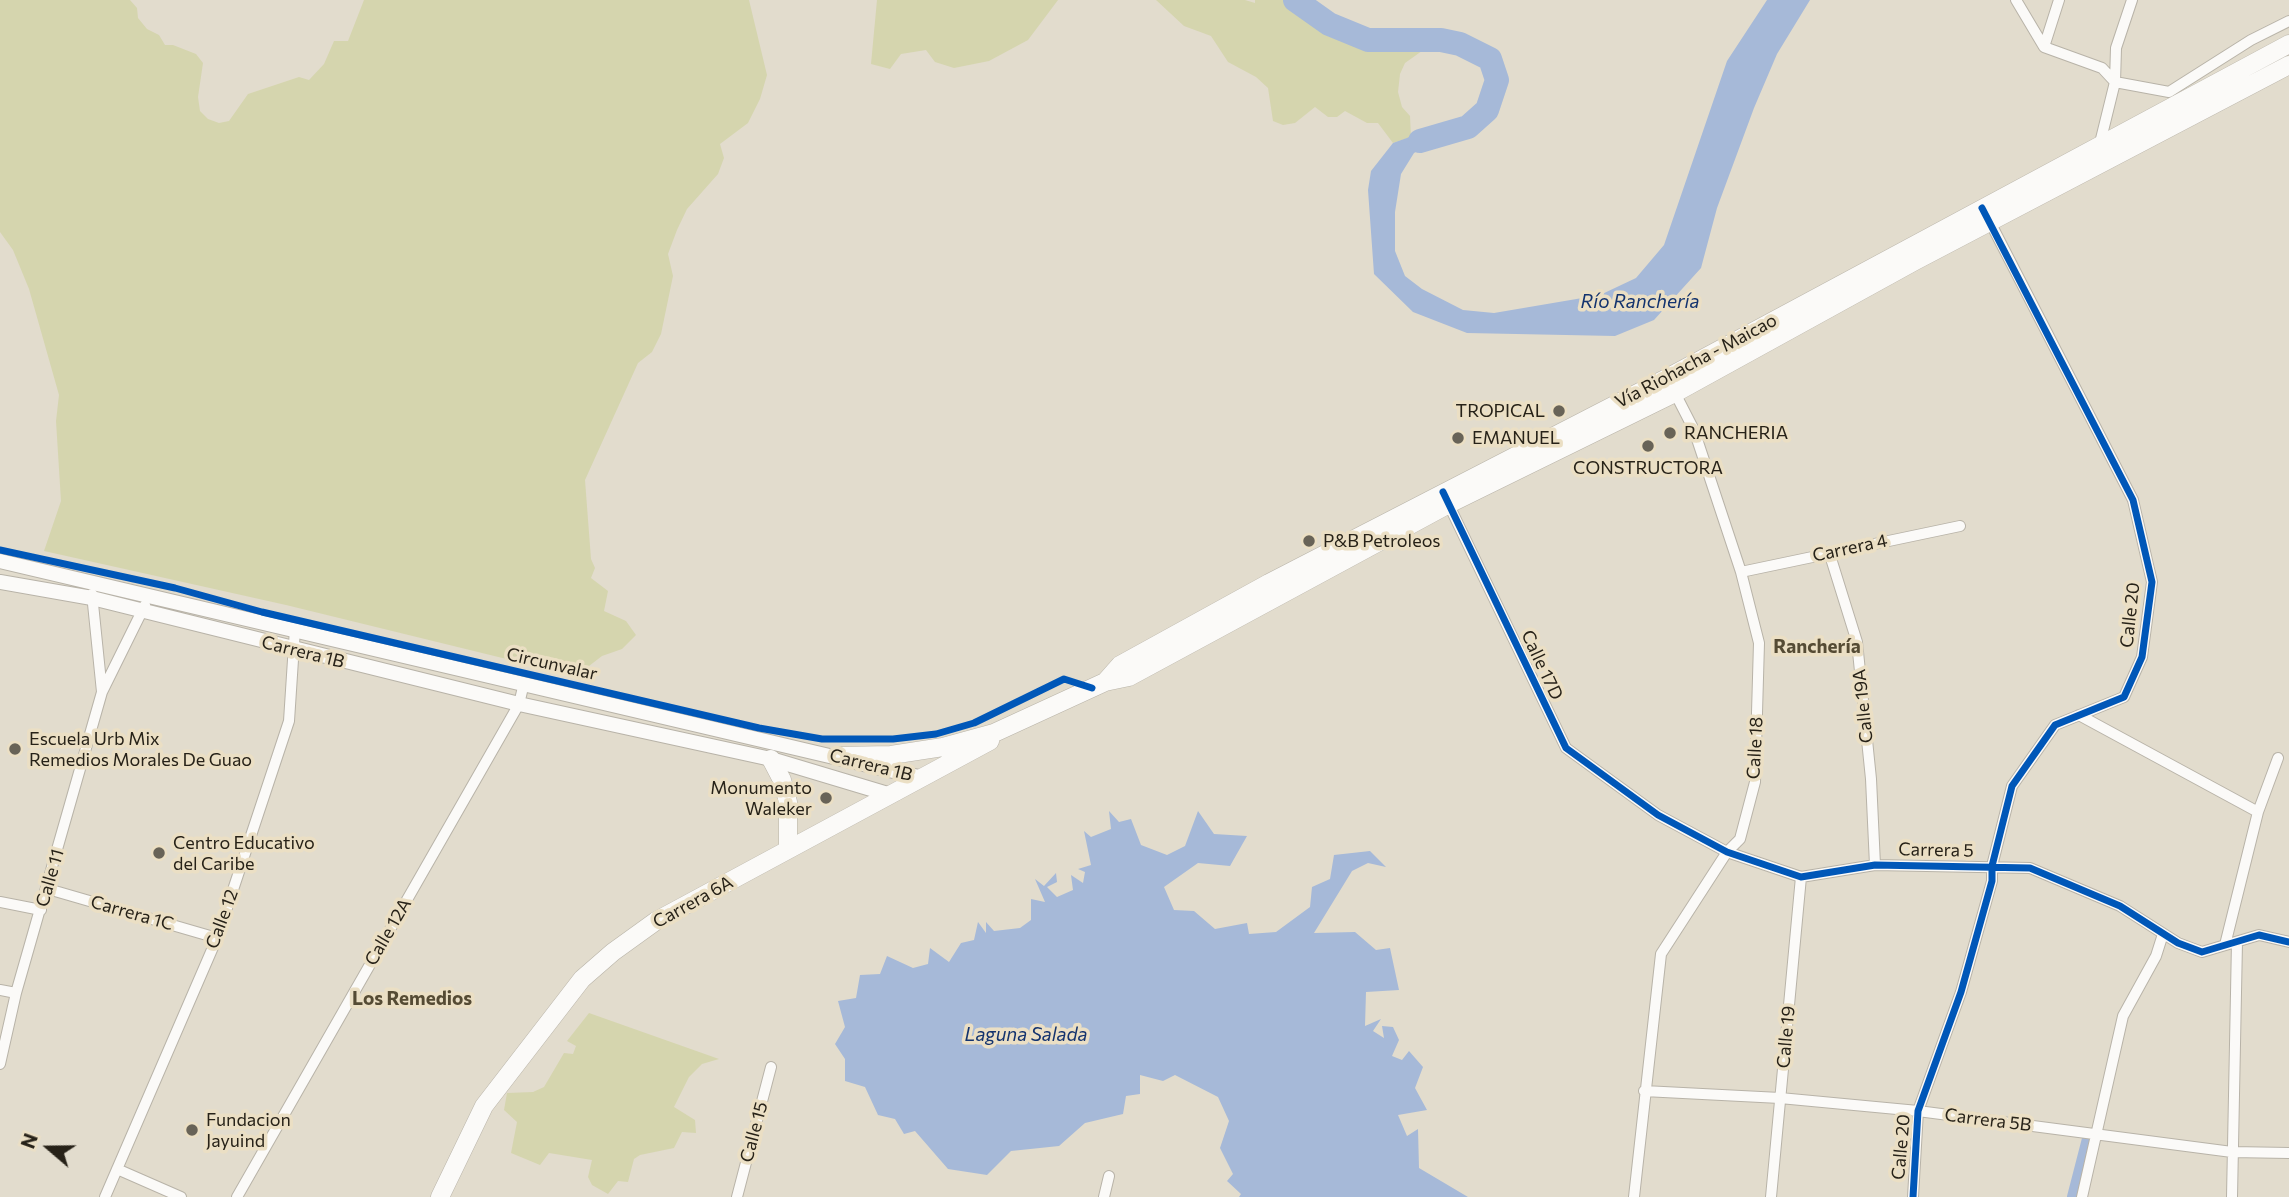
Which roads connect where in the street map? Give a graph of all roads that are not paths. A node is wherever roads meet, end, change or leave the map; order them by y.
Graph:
1 (2016, 0) edge
2 (2059, 0) edge
3 (2132, 0) edge
4 (2289, 21) edge
5 (2044, 47) junction
6 (2288, 47) edge
7 (2289, 65) edge
8 (2116, 82) junction
9 (2100, 142) junction
10 (2108, 160) junction
11 (1986, 215) junction
12 (1911, 254) junction
13 (1675, 393) junction
14 (1446, 498) junction
15 (1960, 526) dead end
16 (1829, 552) junction
17 (0, 561) edge
18 (1741, 572) junction
19 (0, 582) edge
20 (89, 582) junction
21 (92, 598) junction
22 (145, 603) junction
23 (295, 629) junction
24 (294, 650) junction
25 (524, 683) junction
26 (102, 692) junction
27 (519, 704) junction
28 (1042, 712) junction
29 (2078, 715) junction
30 (838, 756) junction
31 (2278, 758) dead end
32 (771, 759) junction
33 (923, 778) junction
34 (891, 796) junction
35 (2258, 812) junction
36 (1658, 815) joint
37 (788, 849) junction
38 (1727, 852) junction
39 (1875, 865) junction
40 (1992, 866) junction
41 (1801, 877) junction
42 (48, 889) junction
43 (0, 902) edge
44 (41, 910) junction
45 (2163, 934) junction
46 (216, 938) junction
47 (2237, 942) junction
48 (2289, 942) edge
49 (2225, 945) junction
50 (0, 990) edge
51 (16, 993) junction
52 (0, 1064) edge
53 (771, 1067) dead end
54 (1644, 1091) junction
55 (1780, 1098) junction
56 (1918, 1111) junction
57 (2096, 1134) junction
58 (2232, 1153) junction
59 (2289, 1153) edge
60 (117, 1169) junction
61 (1109, 1175) dead end
62 (105, 1197) edge
63 (181, 1197) edge
64 (237, 1197) edge
65 (440, 1197) edge
66 (737, 1197) edge
67 (1104, 1197) edge
68 (1634, 1197) edge
69 (1771, 1197) edge
70 (1913, 1197) edge
71 (2082, 1197) edge
72 (2232, 1197) edge

1 - 5 street
2 - 5 street
3 - 8 street
4 - 8 street
5 - 8 street
6 - 9 highway, Vía Riohacha - Maicao
7 - 10 highway, Vía Riohacha - Maicao
8 - 9 street
9 - 10 street
9 - 11 highway, Vía Riohacha - Maicao
10 - 11 highway, Vía Riohacha - Maicao
11 - 12 highway, Vía Riohacha - Maicao
11 - 29 street, Calle 20
12 - 13 highway, Vía Riohacha - Maicao
12 - 14 highway, Vía Riohacha - Maicao
13 - 14 highway, Vía Riohacha - Maicao
13 - 18 street, Calle 18
14 - 28 highway, Vía Riohacha - Maicao
14 - 36 street, Calle 17D
15 - 16 street, Carrera 4
16 - 18 street, Carrera 4
16 - 39 street, Calle 19A
17 - 20 street, Carrera 1B
18 - 38 street, Calle 18
19 - 21 street, Carrera 1B
20 - 21 street
20 - 22 street, Carrera 1B
21 - 22 street, Carrera 1B
21 - 26 street
22 - 23 street, Carrera 1B
22 - 24 street, Carrera 1B
22 - 26 street
23 - 24 street, Calle 12
23 - 25 street, Carrera 1B
24 - 27 street, Carrera 1B
24 - 46 street, Calle 12
25 - 27 street, Calle 12A
25 - 30 street, Carrera 1B
26 - 42 street, Calle 11
27 - 32 street, Carrera 1B
27 - 64 street, Calle 12A
28 - 30 highway
28 - 33 highway, Carrera 6A
29 - 35 street
29 - 40 street, Calle 20
30 - 33 street, Carrera 1B
31 - 35 street
32 - 34 street, Carrera 1B
32 - 37 highway
33 - 34 highway, Carrera 6A
34 - 37 highway, Carrera 6A
35 - 49 street
36 - 38 street, Carrera 5
37 - 65 highway, Carrera 6A
38 - 41 street, Carrera 5
38 - 54 street, Calle 18
39 - 40 street, Carrera 5
39 - 41 street, Carrera 5
40 - 45 street, Carrera 5
40 - 56 street, Calle 20
41 - 55 street, Calle 19
42 - 44 street, Calle 11
42 - 46 street, Carrera 1C
43 - 44 street
44 - 51 street, Calle 11
45 - 49 street, Carrera 5
45 - 57 street
46 - 60 street, Calle 12
47 - 48 street, Carrera 5
47 - 49 street, Carrera 5
47 - 58 street
50 - 51 street
51 - 52 street, Calle 11
53 - 66 street, Calle 15
54 - 55 street, Carrera 5B
54 - 68 street, Calle 18
55 - 56 street, Carrera 5B
55 - 69 street, Calle 19
56 - 57 street, Carrera 5B
56 - 70 street, Calle 20
57 - 58 street, Carrera 5B
57 - 71 street
58 - 59 street, Carrera 5B
58 - 72 street
60 - 62 street, Calle 12
60 - 63 street
61 - 67 street

